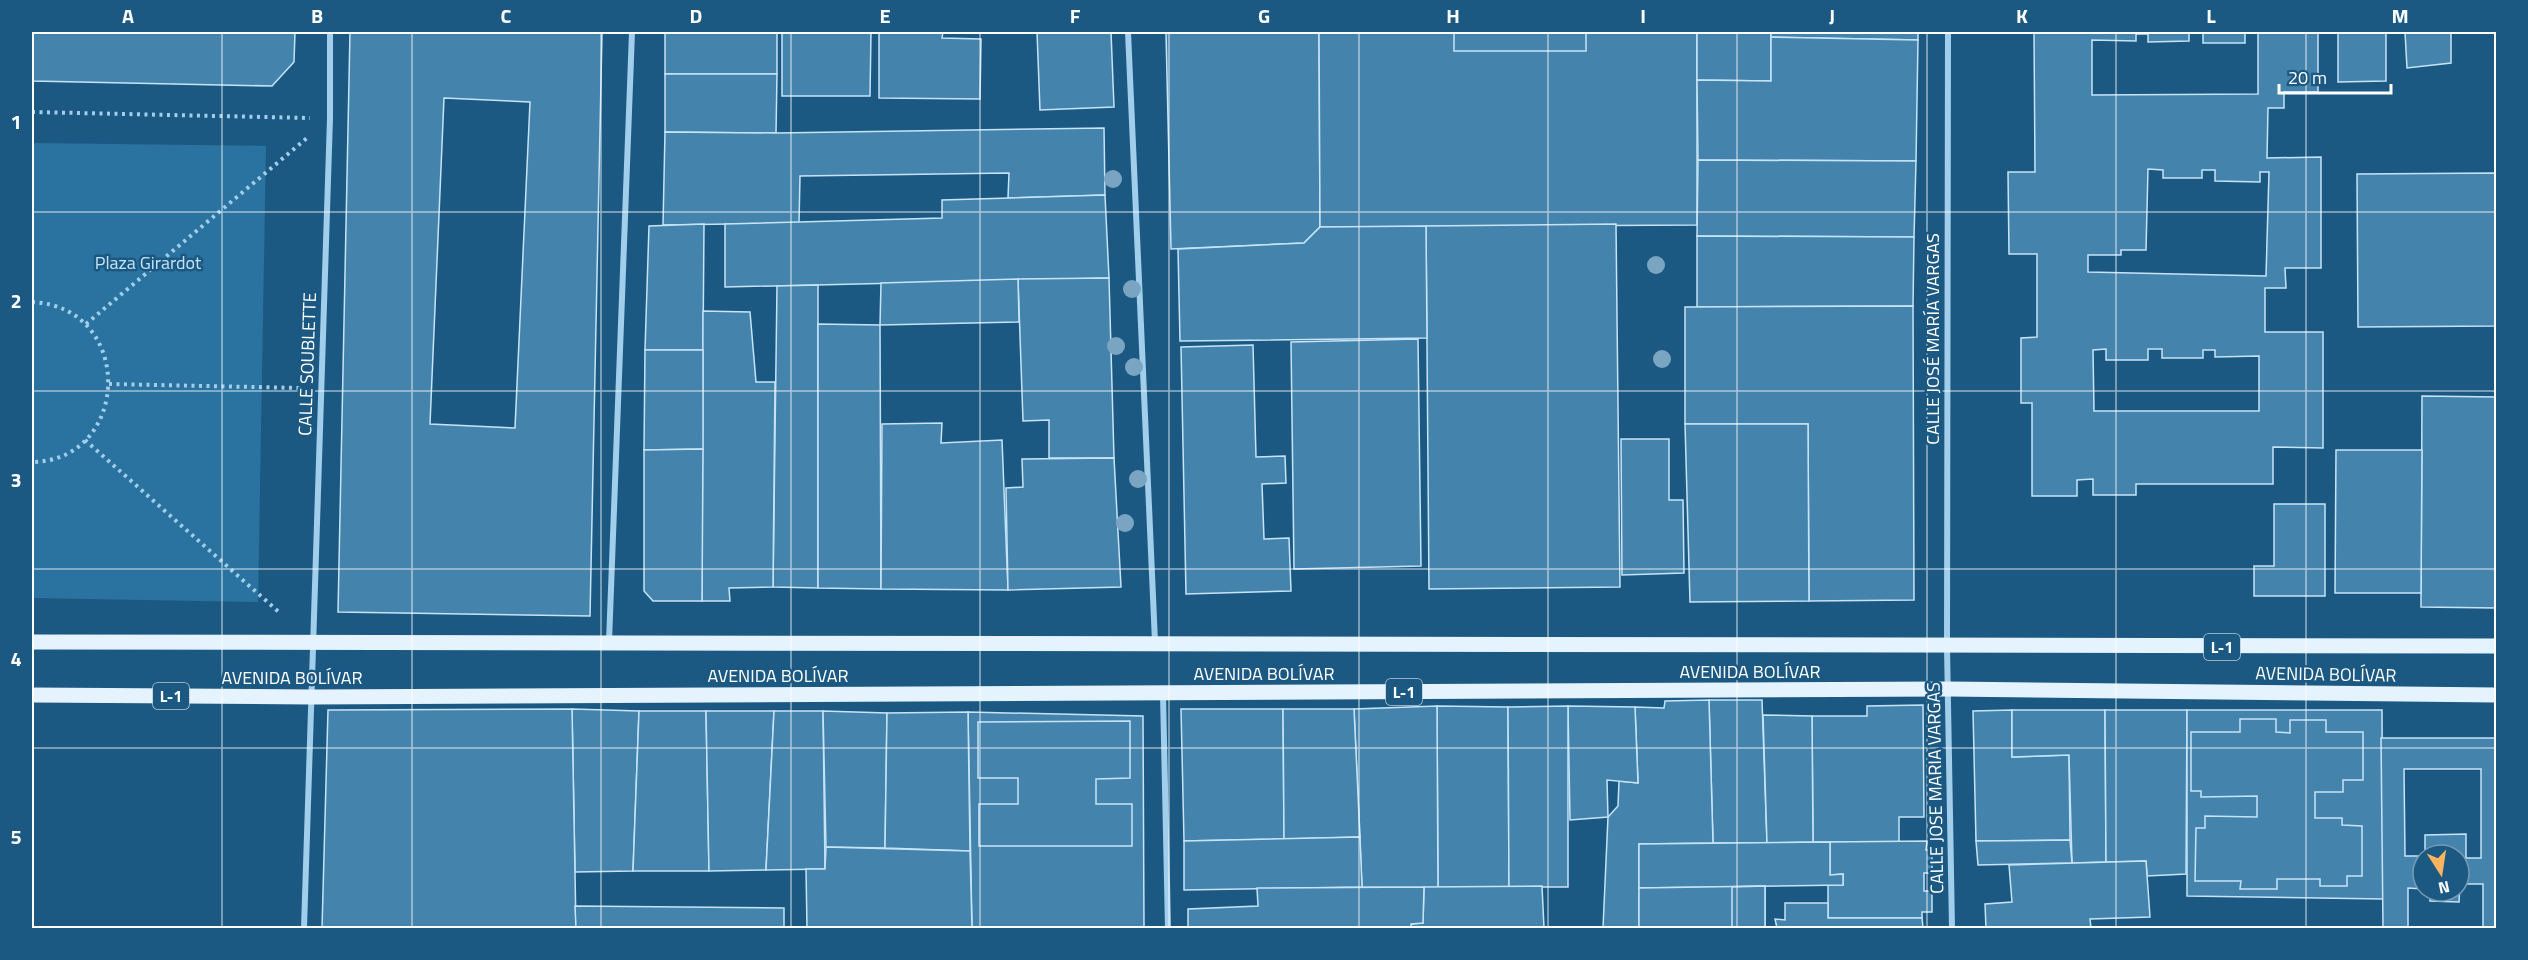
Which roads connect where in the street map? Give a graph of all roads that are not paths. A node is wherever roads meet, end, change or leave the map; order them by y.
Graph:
1 (330, 32) edge
2 (632, 32) edge
3 (1128, 32) edge
4 (1948, 32) edge
5 (32, 642) edge
6 (609, 642) junction
7 (1155, 642) junction
8 (313, 643) junction
9 (2496, 646) edge
10 (1947, 647) junction
11 (1948, 689) junction
12 (1163, 693) junction
13 (32, 695) edge
14 (2496, 695) edge
15 (311, 697) junction
16 (304, 928) edge
17 (1168, 928) edge
18 (1952, 928) edge

1 - 8 street, CALLE SOUBLETTE
2 - 6 street
3 - 7 street
4 - 10 street, CALLE JOSÉ MARÍA VARGAS
5 - 8 main road, AVENIDA BOLÍVAR / L-1
6 - 7 main road, AVENIDA BOLÍVAR / L-1
6 - 8 main road, AVENIDA BOLÍVAR / L-1
7 - 10 main road, AVENIDA BOLÍVAR / L-1
8 - 15 street, CALLE SOUBLETTE
9 - 10 main road, AVENIDA BOLÍVAR / L-1
10 - 11 street, CALLE JOSE MARIA VARGAS
11 - 12 main road, AVENIDA BOLÍVAR / L-1
11 - 14 main road, AVENIDA BOLÍVAR / L-1
11 - 18 street, CALLE JOSE MARIA VARGAS
12 - 15 main road, AVENIDA BOLÍVAR / L-1
12 - 17 street
13 - 15 main road, AVENIDA BOLÍVAR / L-1
15 - 16 street, CALLE SOUBLETTE

